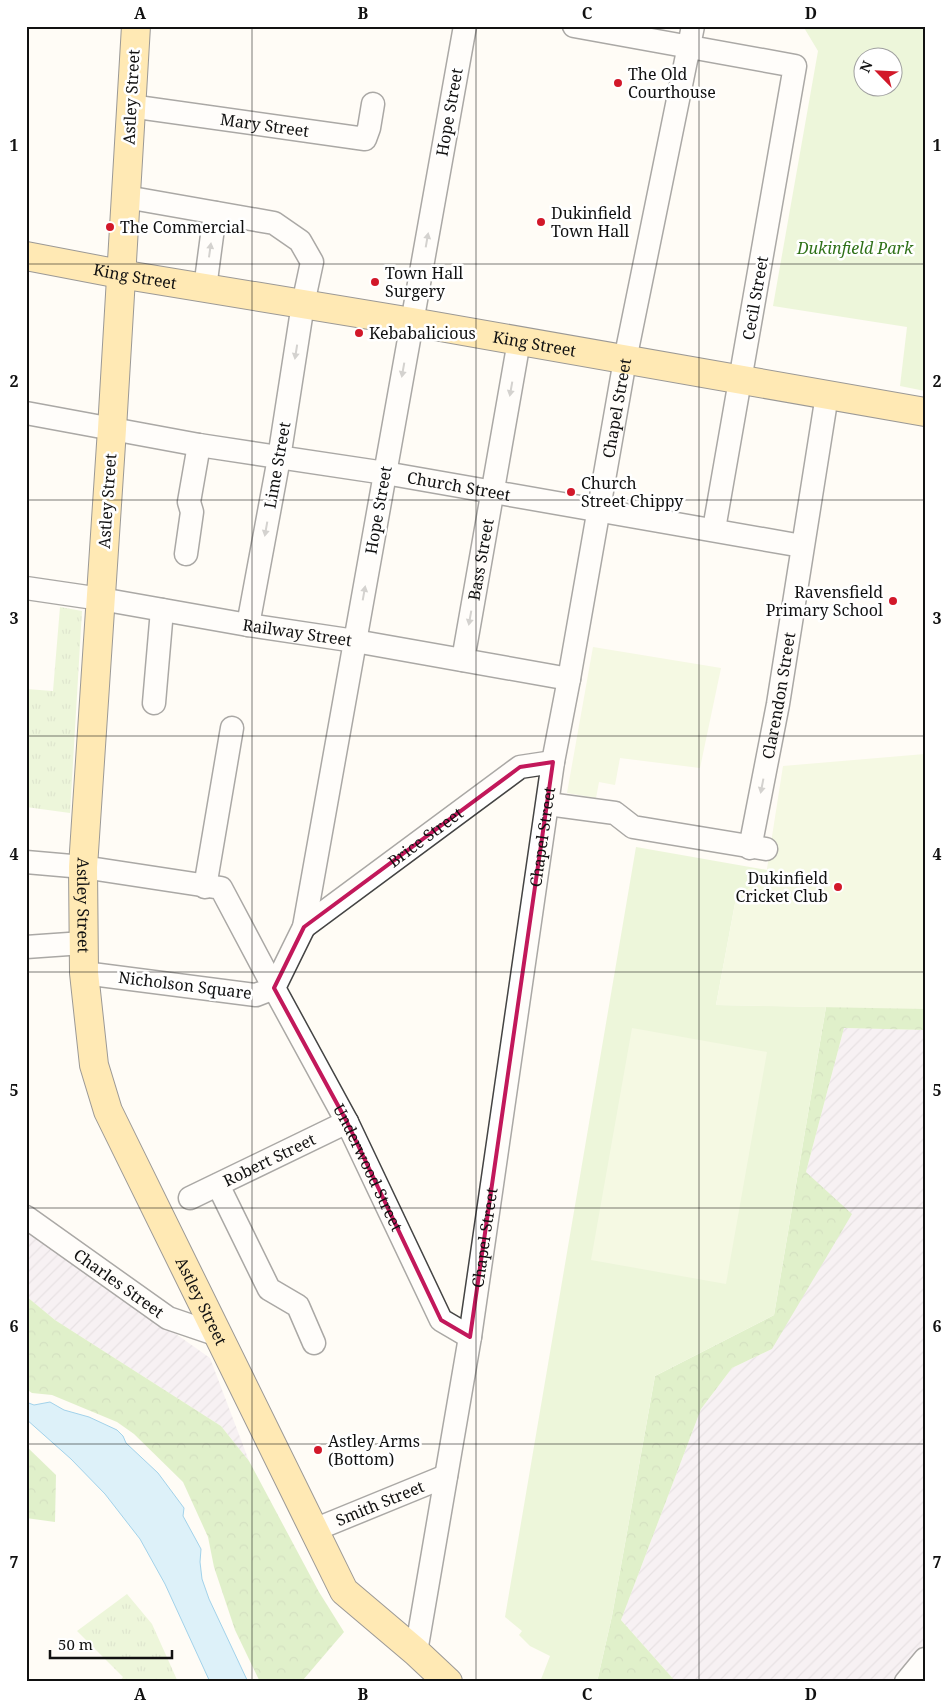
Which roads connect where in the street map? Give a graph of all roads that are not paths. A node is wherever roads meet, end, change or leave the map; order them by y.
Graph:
1 (136, 26) edge
2 (465, 26) edge
3 (574, 26) edge
4 (692, 36) edge
5 (373, 104) dead end
6 (130, 106) junction
7 (126, 198) junction
8 (215, 213) junction
9 (26, 256) edge
10 (120, 274) junction
11 (204, 288) junction
12 (303, 304) junction
13 (412, 322) junction
14 (519, 341) junction
15 (625, 360) junction
16 (740, 379) junction
17 (828, 395) junction
18 (925, 412) edge
19 (26, 413) edge
20 (112, 429) junction
21 (199, 445) junction
22 (279, 458) junction
23 (385, 473) junction
24 (492, 492) junction
25 (598, 510) junction
26 (714, 529) junction
27 (802, 546) junction
28 (186, 554) dead end
29 (26, 588) edge
30 (101, 599) junction
31 (162, 610) junction
32 (248, 625) junction
33 (355, 641) junction
34 (463, 660) junction
35 (569, 679) junction
36 (154, 702) dead end
37 (232, 728) dead end
38 (553, 762) junction
39 (548, 804) junction
40 (26, 862) edge
41 (83, 867) junction
42 (205, 887) junction
43 (304, 926) junction
44 (83, 943) junction
45 (26, 947) edge
46 (84, 972) junction
47 (274, 988) junction
48 (347, 1122) junction
49 (218, 1184) junction
50 (190, 1198) dead end
51 (26, 1217) edge
52 (218, 1335) junction
53 (470, 1337) junction
54 (314, 1343) dead end
55 (446, 1476) junction
56 (314, 1530) junction
57 (416, 1652) junction
58 (925, 1659) edge
59 (448, 1682) edge
60 (906, 1682) edge

1 - 6 main road, Astley Street
13 -> 2 street, Hope Street
3 - 4 street
4 - 15 street, Chapel Street
4 - 16 street, Cecil Street
5 - 6 street, Mary Street
6 - 7 main road, Astley Street
7 - 8 street, Lime Street
7 - 10 main road, Astley Street
11 -> 8 street
8 - 12 street, Lime Street
9 - 10 main road, King Street
10 - 11 main road, King Street
10 - 20 main road, Astley Street
11 - 12 main road, King Street
12 - 13 main road, King Street
12 -> 22 street, Lime Street
13 - 14 main road, King Street
13 -> 23 street, Hope Street
14 - 15 main road, King Street
14 -> 24 street, Bass Street
15 - 16 main road, King Street
15 - 25 street, Chapel Street
16 - 17 main road, King Street
16 - 26 street, Cecil Street
17 - 18 main road, King Street
17 - 27 street, Clarendon Street
19 - 20 street, Church Street
20 - 21 street, Church Street
20 - 30 main road, Astley Street
21 - 22 street, Church Street
21 - 28 street
22 - 23 street, Church Street
22 -> 32 street, Lime Street
23 - 24 street, Church Street
33 -> 23 street, Hope Street
24 - 25 street, Church Street
24 -> 34 street, Bass Street
25 - 26 street, Church Street
25 - 35 street, Chapel Street
26 - 27 street, Church Street
27 -> 39 street, Clarendon Street
29 - 30 street, Railway Street
30 - 31 street, Railway Street
30 - 41 main road, Astley Street
31 - 32 street, Railway Street
31 - 36 street
32 - 33 street, Railway Street
33 - 34 street, Railway Street
33 - 43 street, Hope Street
34 - 35 street, Railway Street
35 - 38 street, Chapel Street
37 - 42 street
38 - 39 street, Chapel Street
38 - 43 street, Brice Street
39 - 53 street, Chapel Street
40 - 41 street, Nicholson Square
41 - 42 street, Nicholson Square
41 - 44 main road, Astley Street
42 - 47 street, Nicholson Square
43 - 47 street, Hope Street
44 - 45 street
44 - 46 main road, Astley Street
46 - 47 street, Nicholson Square
46 - 52 main road, Astley Street
47 - 48 street, Underwood Street
48 - 49 street, Robert Street
48 - 53 street, Underwood Street
49 - 50 street, Robert Street
49 - 54 street
51 - 52 street, Charles Street
52 - 56 main road, Astley Street
53 - 55 street, Chapel Street
55 - 56 street, Smith Street
55 - 57 street, Chapel Street
56 - 57 main road, Astley Street
57 - 59 main road, Astley Street
58 - 60 street

